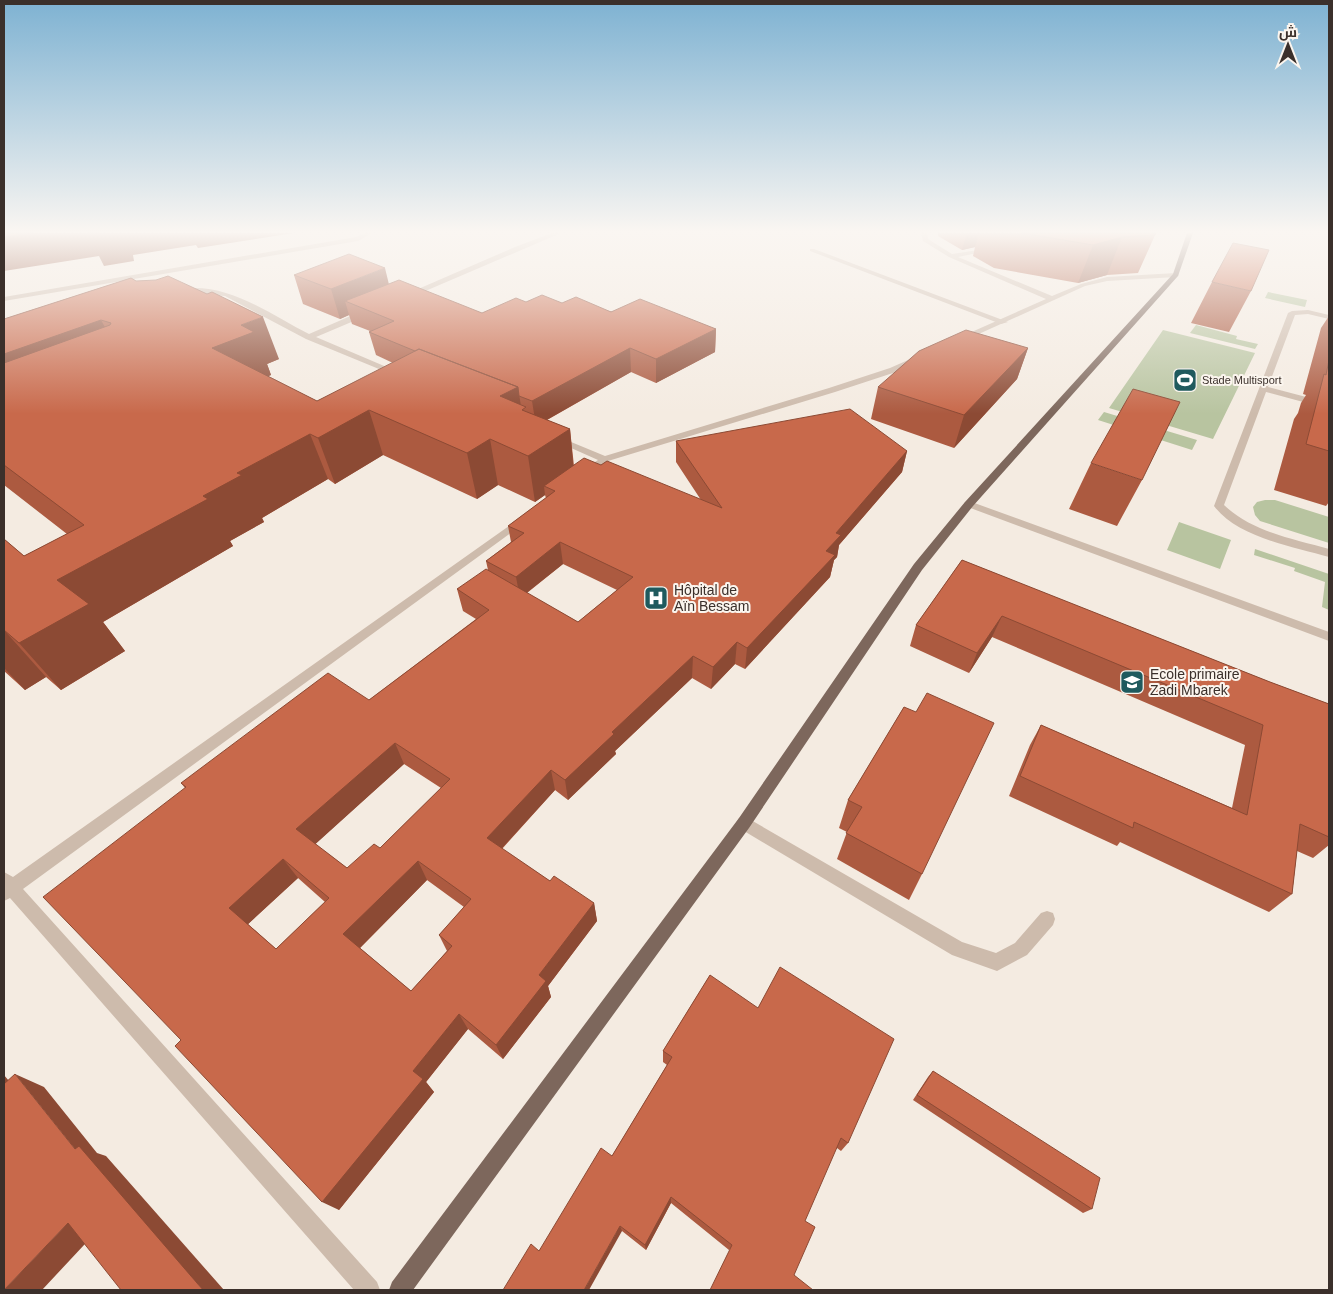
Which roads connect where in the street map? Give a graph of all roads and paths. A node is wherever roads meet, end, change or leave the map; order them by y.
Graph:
1 (37, 293) edge
2 (222, 293) edge
3 (411, 293) edge
4 (928, 293) edge
5 (1039, 293) edge
6 (1064, 293) edge
7 (1159, 293) edge
8 (400, 298) edge
9 (4, 299) edge
10 (1052, 299) junction
11 (372, 310) edge
12 (1329, 317) edge
13 (1004, 322) junction
14 (309, 337) junction
15 (953, 344) edge
16 (927, 355) edge
17 (411, 379) edge
18 (1264, 389) junction
19 (1329, 406) edge
20 (550, 436) edge
21 (605, 459) junction
22 (573, 482) edge
23 (969, 504) junction
24 (533, 511) edge
25 (1329, 553) edge
26 (1329, 637) edge
27 (744, 823) junction
28 (6, 887) edge
29 (1047, 919) dead end
30 (369, 1290) edge
31 (400, 1290) edge

1 - 9 street
2 - 14 street
3 - 8 street
4 - 13 street
5 - 10 street
6 - 10 street
7 - 23 main road
10 - 13 street
11 - 14 street
12 - 18 street
13 - 15 street
14 - 17 street
16 - 21 street
18 - 19 street
18 - 25 street
20 - 21 street
21 - 22 street
23 - 26 street
23 - 27 main road
24 - 28 street
27 - 29 street
27 - 31 main road
28 - 30 street

